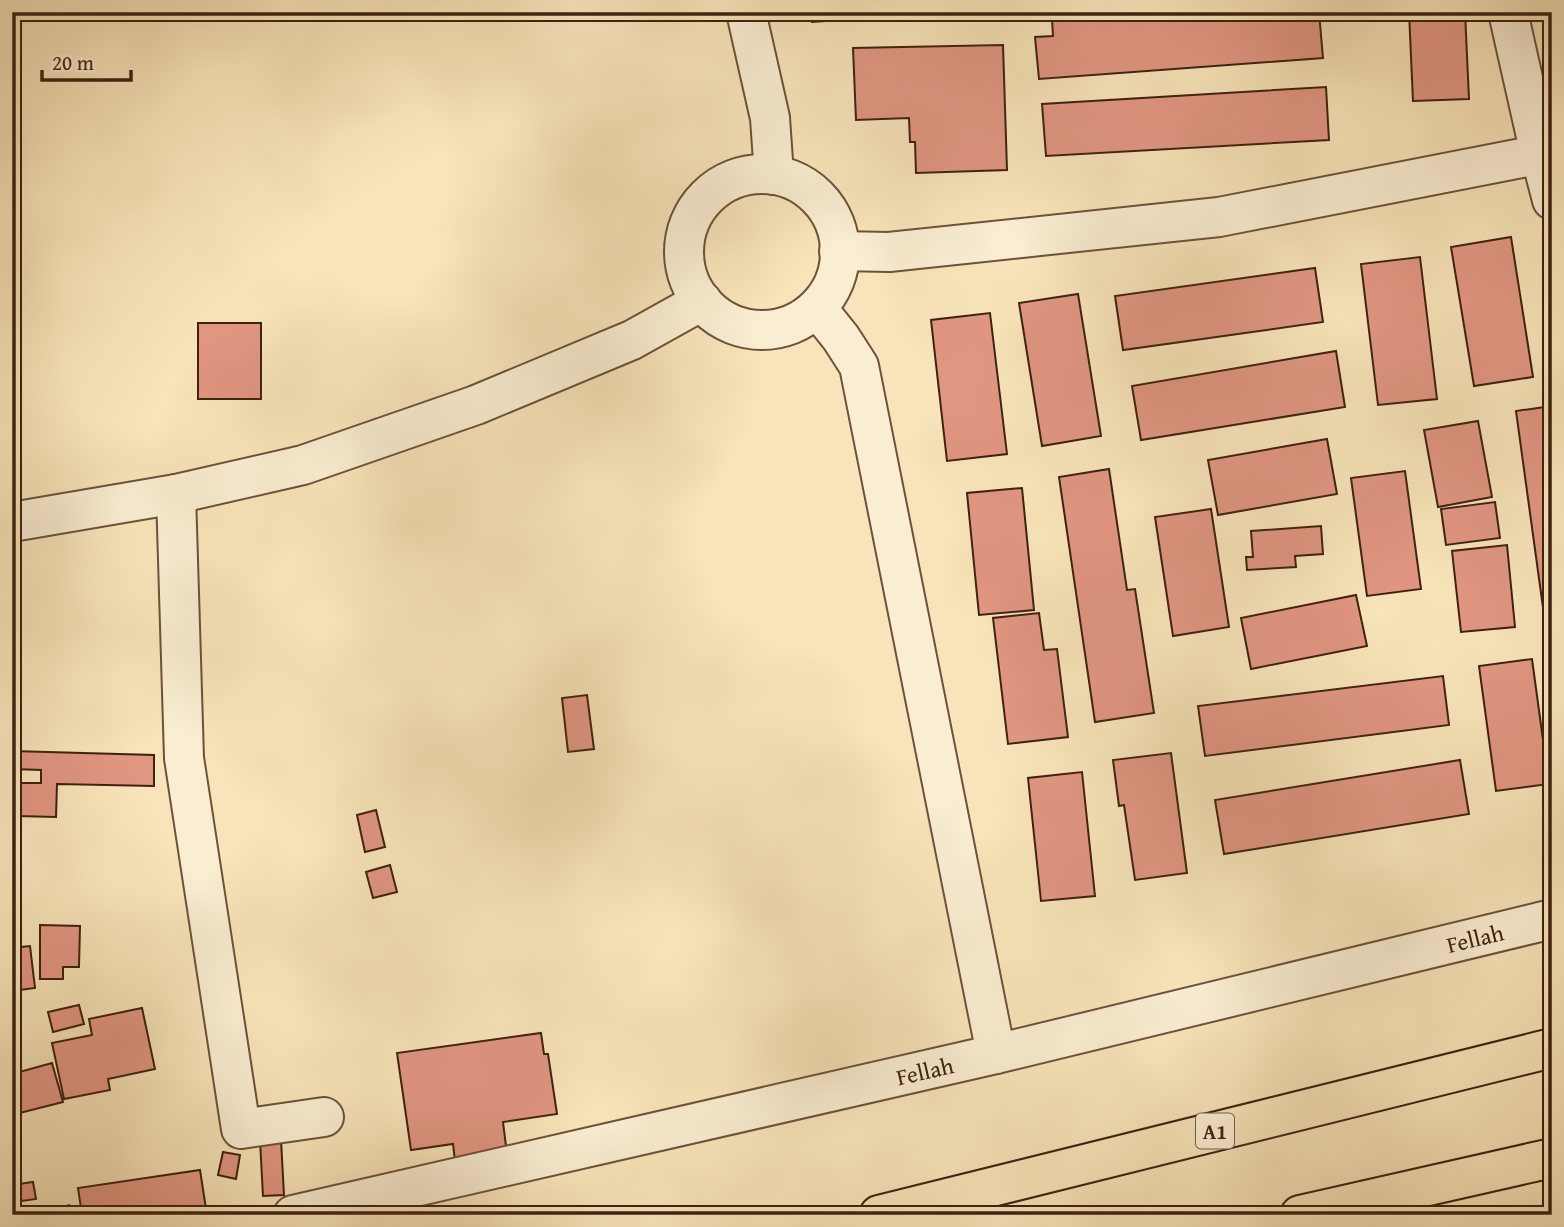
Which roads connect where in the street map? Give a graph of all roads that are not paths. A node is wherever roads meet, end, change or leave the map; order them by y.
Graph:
1 (746, 12) edge
2 (1508, 12) edge
3 (1546, 153) edge
4 (774, 175) junction
5 (1552, 200) edge
6 (839, 251) junction
7 (702, 301) junction
8 (817, 308) junction
9 (176, 494) junction
10 (12, 522) edge
11 (1552, 919) edge
12 (1552, 1048) edge
13 (996, 1054) junction
14 (324, 1117) dead end
15 (1552, 1158) edge
16 (293, 1215) edge
17 (879, 1215) edge
18 (1300, 1215) edge

1 - 4 street
2 - 3 street
3 - 5 street
3 - 6 street
4 - 6 street
4 - 7 street
6 - 8 street
7 - 8 street
7 - 9 street
8 - 13 street
9 - 10 street
9 - 14 street
11 - 13 street, Fellah
12 - 17 highway, A1
13 - 16 street, Fellah
15 - 18 highway

